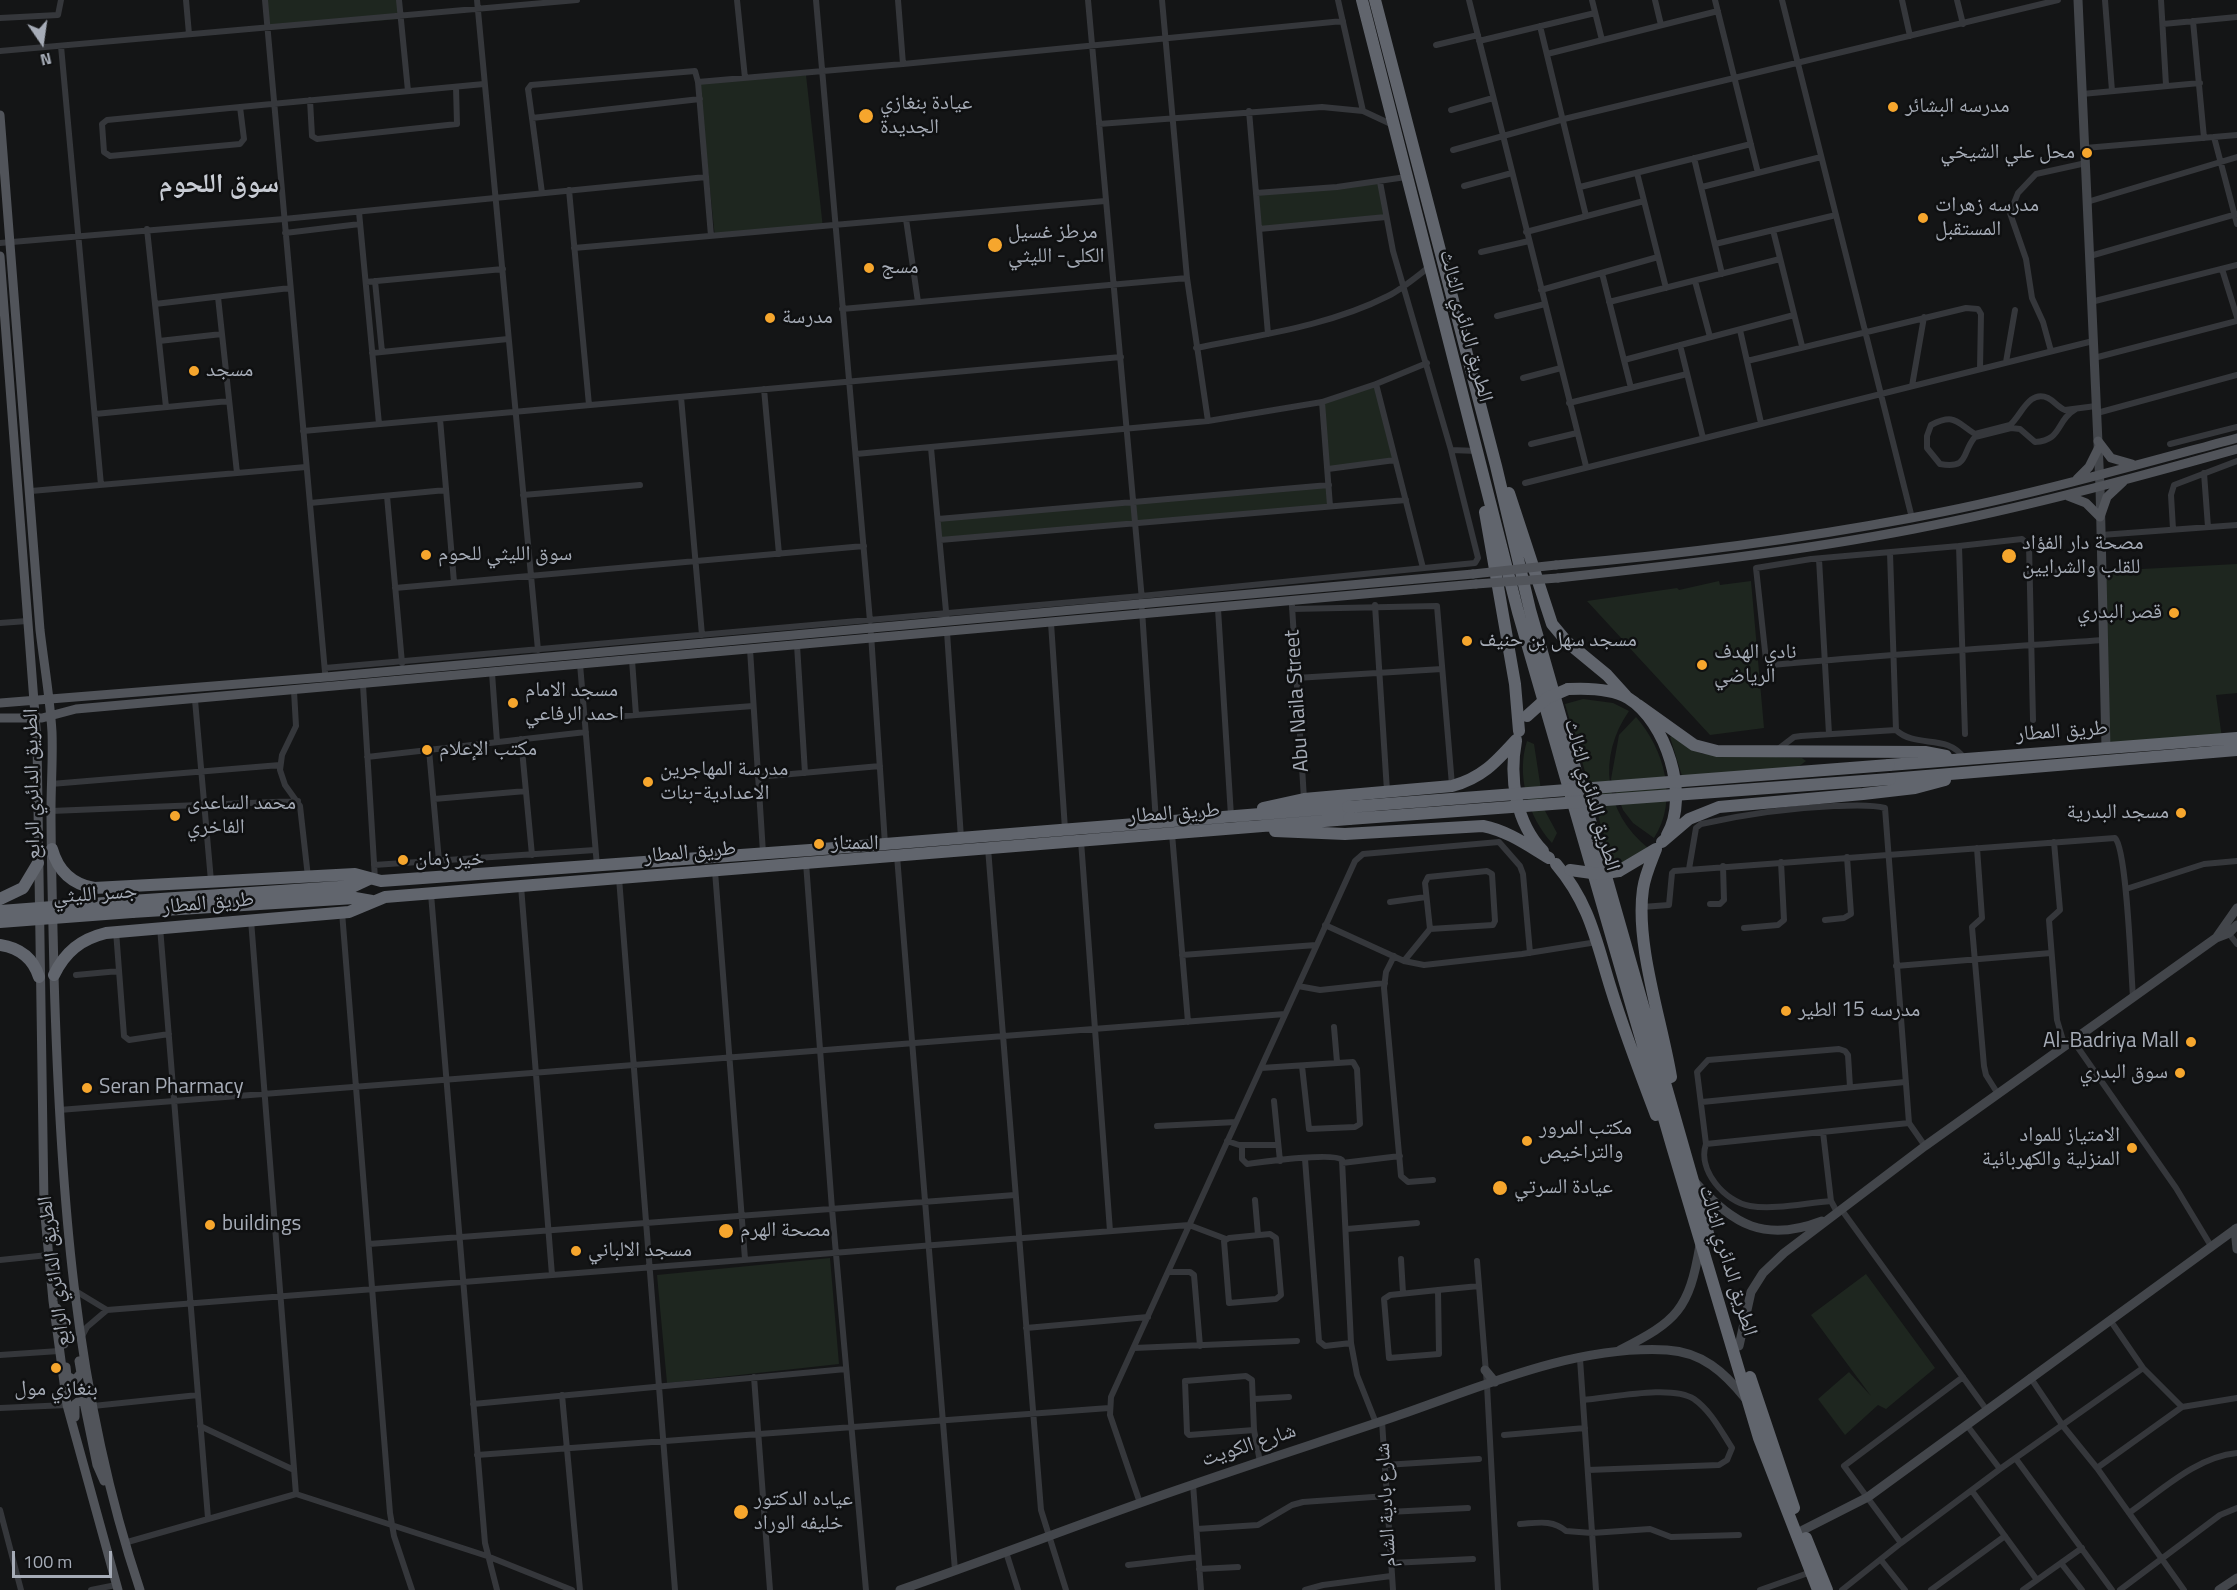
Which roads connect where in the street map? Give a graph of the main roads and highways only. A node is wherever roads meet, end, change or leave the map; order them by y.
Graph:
1 (1362, 0) edge
2 (1375, 0) edge
3 (2078, 0) edge
4 (1380, 46) junction
5 (1394, 102) junction
6 (0, 115) edge
7 (0, 256) edge
8 (2237, 438) edge
9 (2098, 445) junction
10 (2237, 448) edge
11 (2141, 464) junction
12 (1496, 466) junction
13 (2100, 474) junction
14 (2127, 480) junction
15 (2074, 481) junction
16 (1485, 484) junction
17 (2100, 487) junction
18 (2066, 496) junction
19 (2100, 517) junction
20 (947, 622) junction
21 (871, 634) junction
22 (46, 679) junction
23 (73, 696) junction
24 (1626, 696) junction
25 (49, 697) junction
26 (33, 699) junction
27 (0, 703) edge
28 (1638, 705) junction
29 (76, 709) junction
30 (51, 716) junction
31 (0, 718) edge
32 (35, 718) junction
33 (1517, 735) junction
34 (52, 736) junction
35 (2237, 738) edge
36 (2106, 748) junction
37 (2237, 750) edge
38 (1958, 759) junction
39 (1961, 775) junction
40 (1349, 813) junction
41 (1244, 814) junction
42 (1259, 828) junction
43 (1659, 846) junction
44 (51, 849) junction
45 (1553, 861) junction
46 (38, 863) junction
47 (372, 880) junction
48 (114, 888) junction
49 (0, 899) edge
50 (372, 902) junction
51 (2237, 908) edge
52 (0, 911) edge
53 (0, 922) edge
54 (2237, 925) edge
55 (2226, 930) junction
56 (116, 931) junction
57 (0, 945) edge
58 (54, 975) junction
59 (39, 977) junction
60 (1680, 1132) junction
61 (1672, 1146) junction
62 (1693, 1180) junction
63 (1836, 1213) junction
64 (2236, 1228) edge
65 (1701, 1239) junction
66 (2237, 1248) edge
67 (52, 1301) junction
68 (75, 1307) junction
69 (1739, 1346) junction
70 (1615, 1353) junction
71 (1485, 1370) road end
72 (1491, 1384) junction
73 (1750, 1404) junction
74 (79, 1455) junction
75 (109, 1488) junction
76 (1803, 1530) junction
77 (2237, 1578) edge
78 (117, 1587) edge
79 (140, 1590) edge
80 (900, 1590) edge
81 (1818, 1590) edge
82 (1827, 1590) edge
83 (2219, 1590) edge

1 - 4 highway, الطريق الدائري الثالث
2 - 4 highway, الطريق الدائري الثالث
3 - 9 main road
4 - 5 highway, الطريق الدائري الثالث
5 - 12 highway, الطريق الدائري الثالث
5 - 16 highway, الطريق الدائري الثالث
6 - 22 main road, الطريق الدائري الرابع
7 - 26 main road, الطريق الدائري الرابع
8 - 11 main road
9 - 11 main road
9 - 13 main road
9 - 15 main road
10 - 14 main road
11 - 13 main road
12 - 24 highway
12 - 60 highway, الطريق الدائري الثالث
13 - 15 main road
13 - 17 main road
14 - 17 main road
14 - 19 main road
15 - 20 main road, bridge
16 - 33 highway
16 - 61 highway, الطريق الدائري الثالث
17 - 18 main road
17 - 19 main road
18 - 19 main road
18 - 20 main road, bridge
19 - 36 main road
20 - 21 main road
21 - 23 main road
21 - 29 main road
22 - 23 main road
22 - 25 main road, الطريق الدائري الرابع
23 - 25 main road
24 - 28 highway
24 - 33 highway, bridge
25 - 26 main road
25 - 30 main road, الطريق الدائري الرابع
26 - 27 main road
26 - 32 main road, الطريق الدائري الرابع
28 - 38 highway
28 - 43 highway
29 - 30 main road
29 - 34 main road
30 - 32 main road
30 - 34 main road, الطريق الدائري الرابع
31 - 32 main road
32 - 46 main road, الطريق الدائري الرابع
33 - 41 highway
33 - 45 highway
34 - 44 main road, الطريق الدائري الرابع
35 - 36 highway, طريق المطار
36 - 38 highway, طريق المطار
37 - 39 highway, طريق المطار
38 - 40 highway, طريق المطار, bridge
39 - 40 highway, طريق المطار, bridge
39 - 43 highway
40 - 41 highway, طريق المطار
40 - 42 highway, طريق المطار
41 - 47 highway, طريق المطار
42 - 45 highway
42 - 50 highway, طريق المطار
43 - 45 highway, bridge
43 - 60 highway
44 - 48 highway, طريق المطار
44 - 58 main road, الطريق الدائري الرابع
45 - 61 highway
46 - 49 highway
46 - 59 main road, الطريق الدائري الرابع
47 - 48 highway, طريق المطار
47 - 52 highway, جسر الليثي, bridge
48 - 56 highway
50 - 53 highway, جسر الليثي, bridge
50 - 56 highway, طريق المطار
51 - 55 main road
54 - 55 main road
55 - 63 main road
56 - 58 highway, طريق المطار
57 - 59 highway
58 - 68 main road, الطريق الدائري الرابع
59 - 67 main road, الطريق الدائري الرابع
60 - 62 highway, الطريق الدائري الثالث
61 - 65 highway, الطريق الدائري الثالث
62 - 63 main road
62 - 69 highway, الطريق الدائري الثالث
63 - 69 main road
64 - 66 main road
64 - 76 main road
65 - 70 main road, شارع الكويت
65 - 73 highway, الطريق الدائري الثالث
67 - 68 main road
67 - 74 main road, الطريق الدائري الرابع
68 - 75 main road, الطريق الدائري الرابع
69 - 76 highway, الطريق الدائري الثالث
70 - 72 main road, شارع الكويت
70 - 73 main road, شارع الكويت
71 - 72 main road
72 - 80 main road, شارع الكويت
73 - 81 highway, الطريق الدائري الثالث
74 - 75 main road
74 - 78 main road, الطريق الدائري الرابع
75 - 79 main road, الطريق الدائري الرابع
76 - 82 highway, الطريق الدائري الثالث
77 - 83 main road

